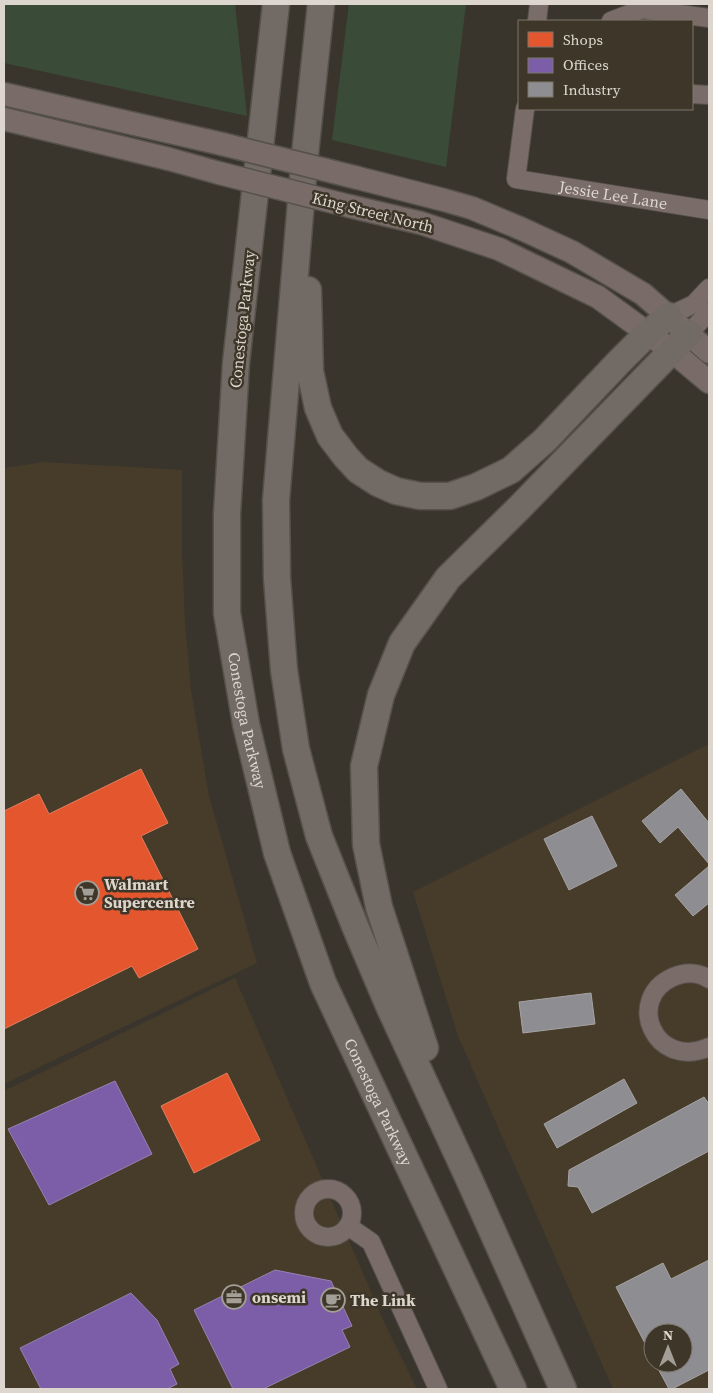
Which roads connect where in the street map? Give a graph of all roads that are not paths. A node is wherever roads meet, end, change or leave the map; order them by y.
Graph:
1 (260, 4) edge
2 (276, 4) edge
3 (321, 4) edge
4 (539, 4) edge
5 (642, 6) edge
6 (709, 18) edge
7 (537, 20) edge
8 (613, 20) edge
9 (4, 94) edge
10 (693, 94) edge
11 (709, 95) edge
12 (525, 110) edge
13 (4, 119) edge
14 (262, 126) junction
15 (305, 154) junction
16 (709, 210) edge
17 (709, 288) edge
18 (709, 312) edge
19 (669, 316) junction
20 (648, 333) junction
21 (681, 342) junction
22 (709, 352) edge
23 (709, 382) edge
24 (709, 979) edge
25 (709, 1047) edge
26 (469, 1179) junction
27 (348, 1226) dead end
28 (438, 1389) edge
29 (513, 1389) edge
30 (563, 1389) edge

1 - 14 highway
2 - 14 highway, Conestoga Parkway
3 - 15 highway
4 - 7 street
5 - 6 street
5 - 8 street
9 - 19 main road, King Street North, bridge
10 - 11 street
12 - 16 street, Jessie Lee Lane
13 - 20 main road, King Street North, bridge
14 - 29 highway, Conestoga Parkway
15 - 20 highway
15 - 26 highway
17 - 19 street
18 - 21 street
19 - 20 highway
19 - 21 main road, King Street North
20 - 21 main road, King Street North
21 - 22 main road, King Street North
21 - 23 main road, King Street North
21 - 26 highway
24 - 25 street
26 - 30 highway
27 - 28 street

